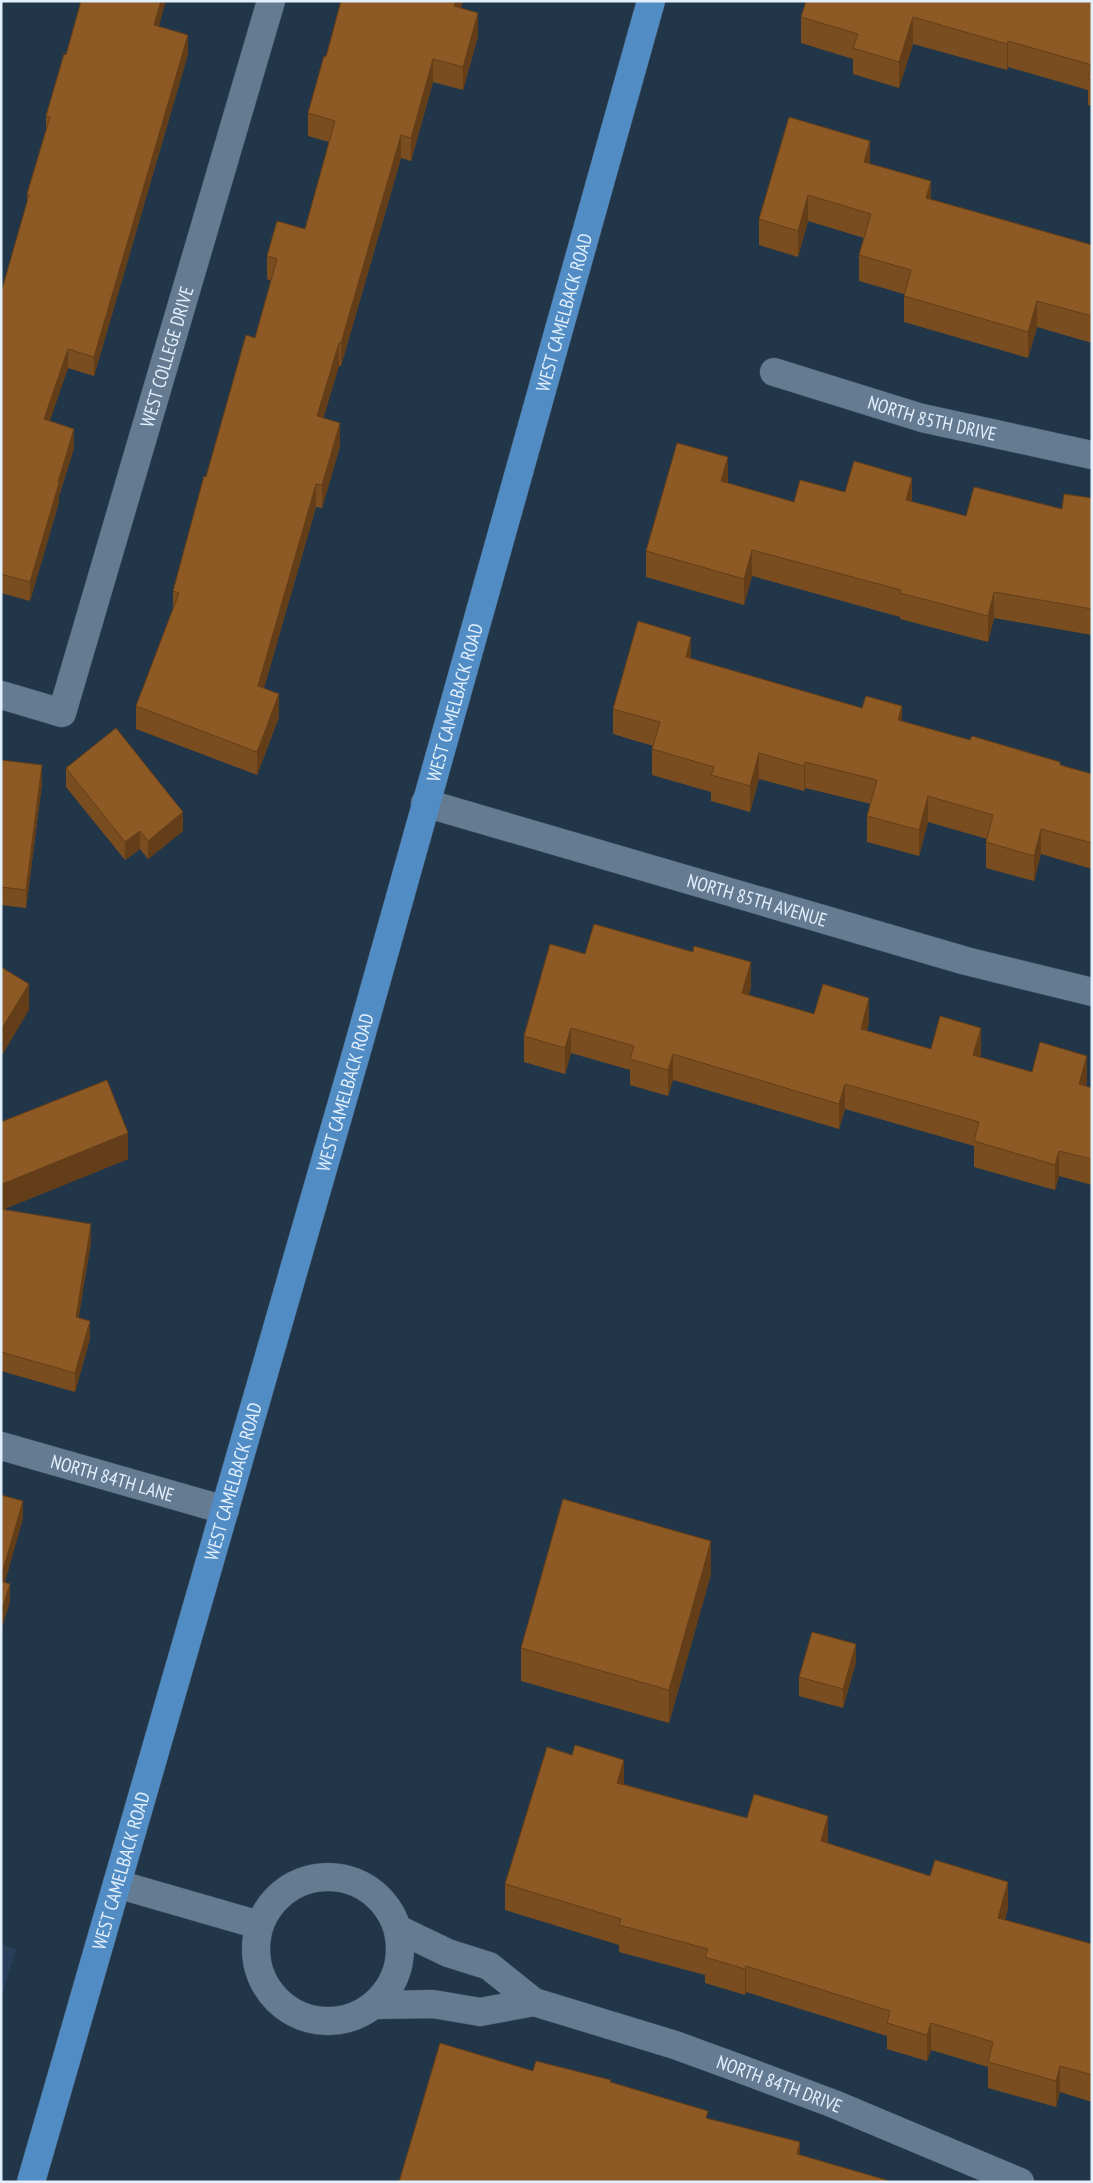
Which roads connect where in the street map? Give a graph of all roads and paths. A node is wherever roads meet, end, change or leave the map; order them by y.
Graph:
1 (271, 1) edge
2 (651, 1) edge
3 (774, 372) dead end
4 (1092, 455) edge
5 (1, 695) edge
6 (425, 804) junction
7 (1092, 992) edge
8 (1, 1446) edge
9 (225, 1510) junction
10 (117, 1884) junction
11 (259, 1925) junction
12 (398, 1929) junction
13 (534, 2002) junction
14 (376, 2005) junction
15 (31, 2182) edge
16 (1020, 2182) edge

1 - 5 street, WEST COLLEGE DRIVE
2 - 6 main road, WEST CAMELBACK ROAD
3 - 4 street, NORTH 85TH DRIVE
6 - 7 street, NORTH 85TH AVENUE
6 - 9 main road, WEST CAMELBACK ROAD
8 - 9 street, NORTH 84TH LANE
9 - 10 main road, WEST CAMELBACK ROAD
10 - 11 street
10 - 15 main road, WEST CAMELBACK ROAD
11 - 12 street
11 - 14 street
12 - 13 street, NORTH 84TH DRIVE
12 - 14 street
13 - 14 street, NORTH 84TH DRIVE
13 - 16 street, NORTH 84TH DRIVE

